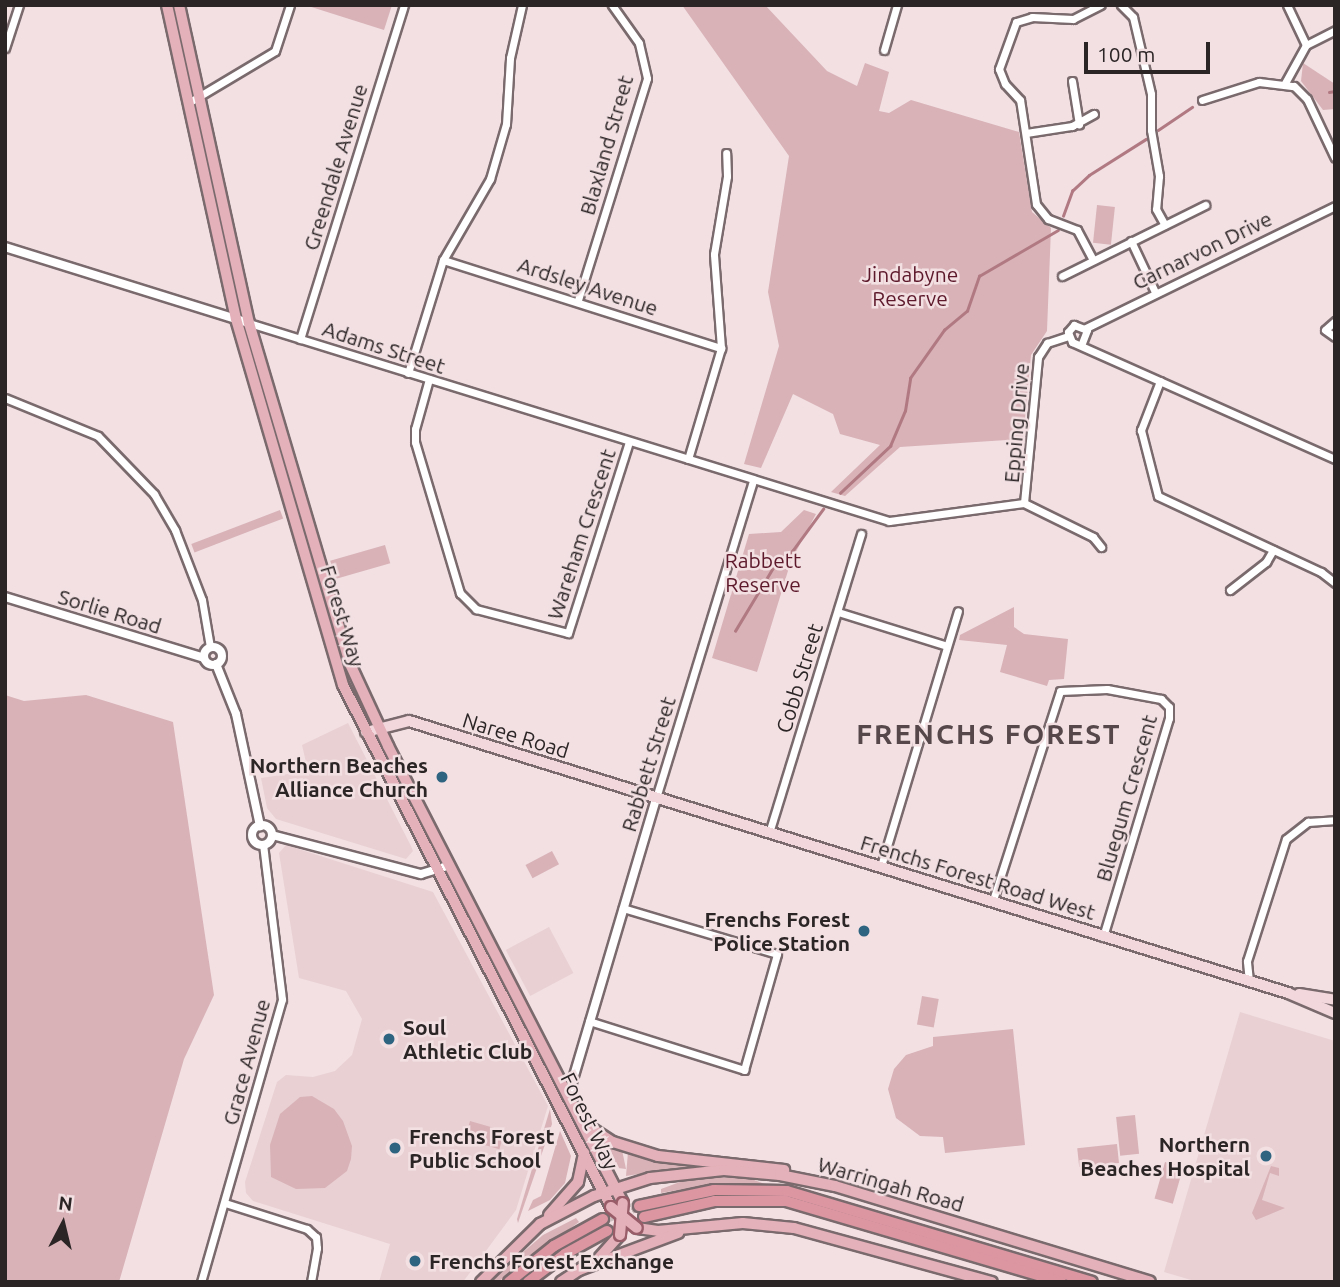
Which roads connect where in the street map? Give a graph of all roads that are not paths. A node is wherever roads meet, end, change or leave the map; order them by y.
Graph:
1 (19, 5) edge
2 (167, 5) edge
3 (179, 5) edge
4 (289, 5) edge
5 (404, 5) edge
6 (522, 5) edge
7 (612, 5) edge
8 (897, 5) edge
9 (1101, 5) edge
10 (1121, 5) edge
11 (1287, 5) edge
12 (1335, 30) edge
13 (1306, 45) junction
14 (5, 48) edge
15 (884, 50) dead end
16 (1072, 81) dead end
17 (1285, 83) junction
18 (1202, 100) dead end
19 (194, 102) junction
20 (1094, 114) dead end
21 (1079, 124) junction
22 (1026, 133) junction
23 (726, 153) dead end
24 (1335, 158) edge
25 (1205, 205) dead end
26 (1335, 206) edge
27 (1164, 225) junction
28 (1132, 242) junction
29 (5, 247) edge
30 (443, 260) junction
31 (1093, 260) junction
32 (1062, 276) dead end
33 (1154, 292) junction
34 (578, 300) junction
35 (236, 319) junction
36 (1335, 321) edge
37 (249, 323) junction
38 (1086, 328) junction
39 (1068, 336) junction
40 (1335, 337) edge
41 (300, 339) junction
42 (1082, 343) junction
43 (721, 348) junction
44 (408, 373) junction
45 (429, 379) junction
46 (1160, 381) junction
47 (5, 398) edge
48 (629, 442) junction
49 (688, 459) junction
50 (1335, 459) edge
51 (753, 480) junction
52 (1024, 503) junction
53 (861, 534) dead end
54 (1101, 547) dead end
55 (1273, 550) junction
56 (1335, 583) edge
57 (1230, 590) dead end
58 (5, 597) edge
59 (958, 611) dead end
60 (838, 612) junction
61 (947, 646) junction
62 (210, 647) junction
63 (204, 659) junction
64 (216, 664) junction
65 (378, 727) junction
66 (366, 732) junction
67 (656, 798) junction
68 (1335, 820) edge
69 (260, 826) junction
70 (769, 833) junction
71 (272, 835) junction
72 (263, 845) junction
73 (450, 865) junction
74 (881, 866) junction
75 (437, 872) junction
76 (993, 900) junction
77 (624, 908) junction
78 (1103, 937) junction
79 (1249, 981) junction
80 (1288, 993) junction
81 (1335, 1000) edge
82 (1335, 1013) edge
83 (589, 1021) junction
84 (568, 1096) junction
85 (583, 1122) junction
86 (584, 1153) junction
87 (835, 1186) junction
88 (616, 1187) junction
89 (604, 1192) junction
90 (225, 1203) junction
91 (639, 1206) tunnel mouth
92 (644, 1217) tunnel mouth
93 (603, 1219) tunnel mouth
94 (624, 1222) junction
95 (540, 1224) junction
96 (697, 1226) junction
97 (607, 1231) tunnel mouth
98 (579, 1270) junction
99 (201, 1282) edge
100 (311, 1282) edge
101 (481, 1282) edge
102 (509, 1282) edge
103 (528, 1282) edge
104 (561, 1282) edge
105 (992, 1282) edge
106 (1060, 1282) edge
107 (1092, 1282) edge
108 (1150, 1282) edge

1 - 14 street
2 - 19 main road, Forest Way
3 - 19 main road, Forest Way
4 - 19 street
5 - 41 street, Greendale Avenue
6 - 30 street
7 - 34 street, Blaxland Street
8 - 15 street
9 - 22 street
10 - 27 street
11 - 13 street
12 - 13 street
13 - 17 street
16 - 21 street
17 - 18 street
17 - 24 street
19 - 35 main road, Forest Way
19 - 37 main road, Forest Way
20 - 21 street
21 - 22 street
22 - 31 street
23 - 43 street
25 - 27 street
26 - 33 street, Carnarvon Drive
27 - 28 street
28 - 31 street
28 - 33 street
29 - 35 street, Adams Street
30 - 34 street, Ardsley Avenue
30 - 44 street
31 - 32 street
33 - 38 street, Carnarvon Drive
34 - 43 street, Ardsley Avenue
35 - 37 street, Adams Street
35 - 66 main road, Forest Way
36 - 40 street
37 - 41 street, Adams Street
37 - 65 main road, Forest Way
38 - 39 street, Carnarvon Drive
38 - 42 street
39 - 42 street
39 - 52 street, Epping Drive
41 - 44 street, Adams Street
42 - 46 street
43 - 49 street
44 - 45 street, Adams Street
45 - 48 street, Adams Street
45 - 48 street, Wareham Crescent
46 - 50 street
46 - 55 street
47 - 62 street
48 - 49 street, Adams Street
49 - 51 street, Adams Street
51 - 52 street, Epping Drive
51 - 67 street, Rabbett Street
52 - 54 street
53 - 60 street, Cobb Street
55 - 56 street
55 - 57 street
58 - 63 street, Sorlie Road
59 - 61 street
60 - 61 street
60 - 70 street, Cobb Street
61 - 74 street
62 - 63 street
62 - 64 street
63 - 64 street, Sorlie Road
64 - 69 street
65 - 66 main road, Naree Road
65 - 67 main road, Naree Road
65 - 73 main road, Forest Way
66 - 75 main road, Forest Way
67 - 70 main road, Frenchs Forest Road West
67 - 77 street, Rabbett Street
68 - 79 street
69 - 71 street
69 - 72 street
70 - 74 main road, Frenchs Forest Road West
71 - 72 street
71 - 75 street
72 - 90 street, Grace Avenue
73 - 75 street
73 - 84 main road, Forest Way
74 - 76 main road, Frenchs Forest Road West
75 - 86 main road, Forest Way
76 - 78 main road, Frenchs Forest Road West
76 - 78 street, Bluegum Crescent
77 - 83 street, Rabbett Street
77 - 83 street
78 - 79 main road, Frenchs Forest Road West
79 - 80 main road, Frenchs Forest Road West
80 - 81 main road, Frenchs Forest Road West
80 - 82 main road, Frenchs Forest Road West
83 - 84 street, Rabbett Street
84 - 85 main road, Forest Way
85 - 87 main road
85 - 88 main road, Forest Way
86 - 89 main road, Forest Way
86 - 95 main road
87 - 88 main road, Warringah Road
87 - 108 main road, Warringah Road
88 - 89 main road, Warringah Road
88 - 94 main road, bridge
89 - 94 main road, bridge
89 - 95 main road, Warringah Road
90 - 99 street, Grace Avenue
90 - 100 street
91 - 107 highway, Warringah Road
92 - 106 highway, Warringah Road
93 - 102 highway
94 - 96 main road, bridge
94 - 98 main road, bridge
95 - 101 main road, Warringah Road
96 - 98 main road
96 - 105 main road
97 - 103 highway
98 - 104 main road

